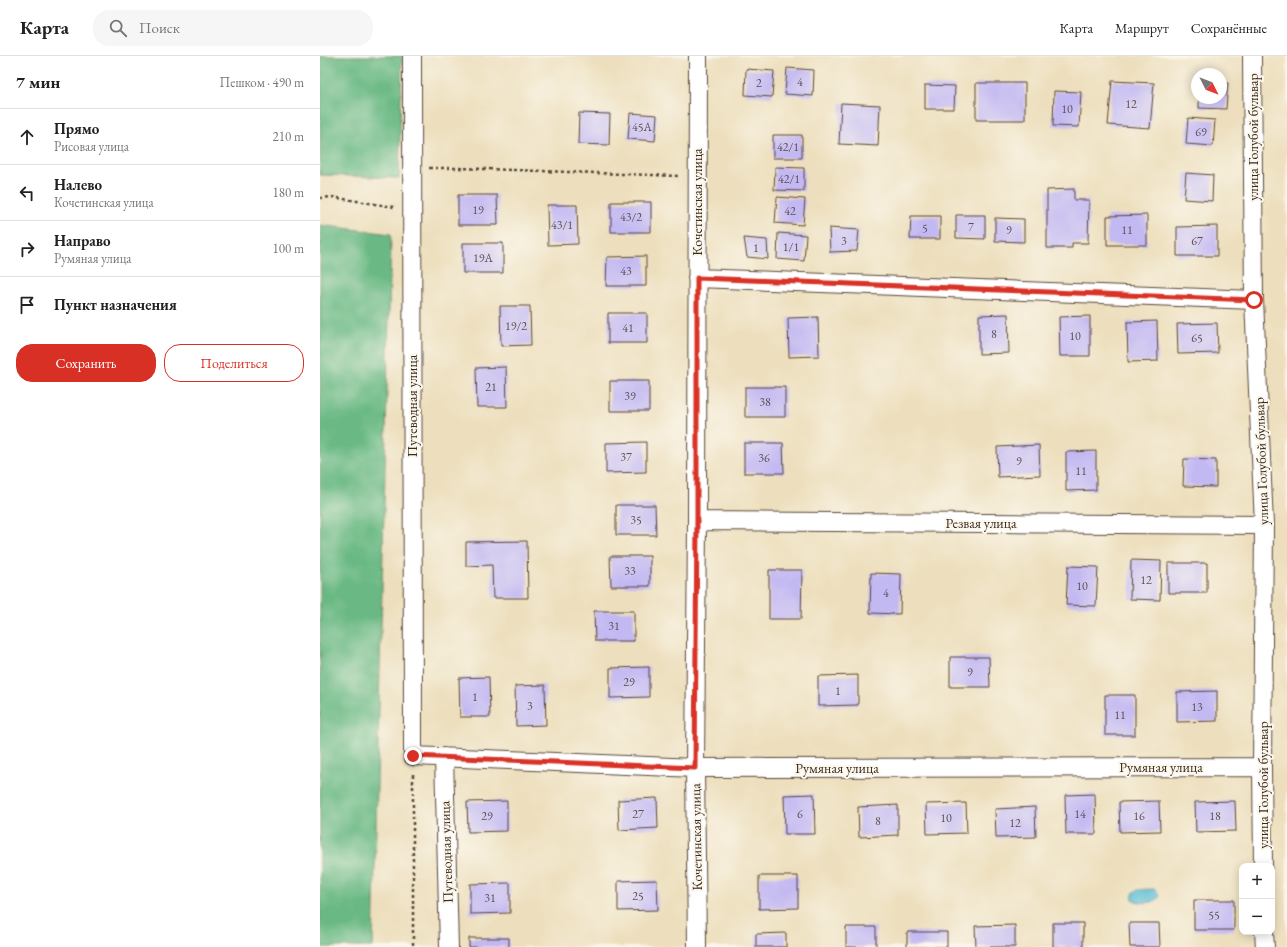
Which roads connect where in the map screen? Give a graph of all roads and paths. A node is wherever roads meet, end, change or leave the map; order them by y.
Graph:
1 (412, 56) edge
2 (698, 56) edge
3 (1252, 56) edge
4 (412, 169) junction
5 (697, 177) junction
6 (320, 198) edge
7 (412, 210) junction
8 (697, 278) junction
9 (1254, 300) junction
10 (697, 521) junction
11 (1264, 525) junction
12 (413, 756) junction
13 (444, 757) junction
14 (1262, 767) junction
15 (695, 768) junction
16 (1263, 863) edge
17 (1264, 935) edge
18 (413, 947) edge
19 (449, 947) edge
20 (697, 947) edge
21 (1265, 947) edge

1 - 4 street, Путеводная улица
2 - 5 street, Кочетинская улица
3 - 9 street, улица Голубой бульвар
4 - 5 path
4 - 7 street, Путеводная улица
5 - 8 street, Кочетинская улица
6 - 7 path
7 - 12 street, Путеводная улица
8 - 9 street
8 - 10 street, Кочетинская улица
9 - 11 street, улица Голубой бульвар
10 - 11 street, Резвая улица
10 - 15 street, Кочетинская улица
11 - 14 street, улица Голубой бульвар
12 - 13 street, Румяная улица
12 - 18 path
13 - 15 street, Румяная улица
13 - 19 street, Путеводная улица
14 - 15 street, Румяная улица
14 - 16 street, улица Голубой бульвар
15 - 20 street, Кочетинская улица
17 - 21 street

